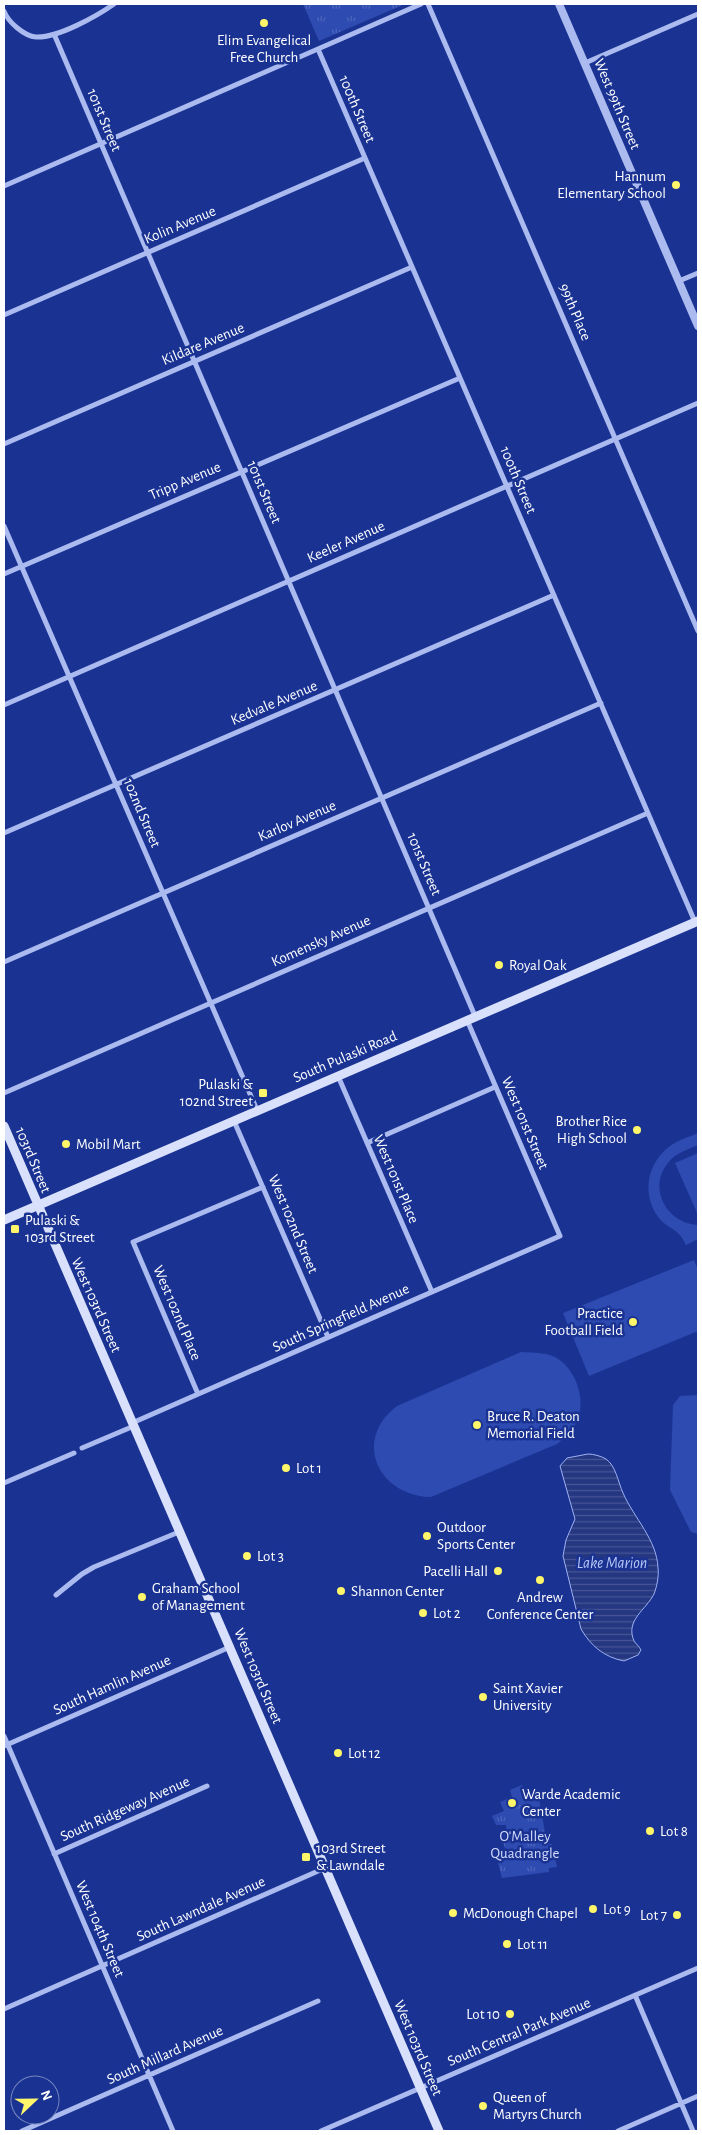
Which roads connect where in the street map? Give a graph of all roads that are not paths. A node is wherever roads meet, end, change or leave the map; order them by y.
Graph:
1 (114, 4) edge
2 (421, 4) edge
3 (428, 4) edge
4 (559, 4) edge
5 (4, 11) edge
6 (698, 14) edge
7 (54, 34) junction
8 (318, 49) junction
9 (585, 63) junction
10 (101, 143) junction
11 (365, 158) junction
12 (4, 186) edge
13 (148, 253) junction
14 (412, 266) junction
15 (698, 273) edge
16 (679, 281) junction
17 (4, 315) edge
18 (698, 326) edge
19 (194, 361) junction
20 (460, 378) junction
21 (698, 403) edge
22 (616, 438) junction
23 (4, 444) edge
24 (241, 471) junction
25 (507, 486) junction
26 (4, 526) edge
27 (21, 566) junction
28 (4, 574) edge
29 (289, 581) junction
30 (554, 595) junction
31 (698, 631) edge
32 (70, 676) junction
33 (335, 690) junction
34 (600, 704) junction
35 (4, 705) edge
36 (116, 785) junction
37 (382, 798) junction
38 (648, 813) junction
39 (4, 833) edge
40 (162, 893) junction
41 (429, 908) junction
42 (697, 922) edge
43 (4, 962) edge
44 (210, 1003) junction
45 (471, 1018) junction
46 (338, 1075) junction
47 (495, 1087) junction
48 (4, 1093) edge
49 (257, 1110) junction
50 (234, 1120) junction
51 (4, 1126) edge
52 (367, 1143) junction
53 (264, 1188) junction
54 (37, 1205) junction
55 (4, 1220) edge
56 (560, 1236) joint
57 (432, 1292) junction
58 (328, 1338) junction
59 (198, 1394) junction
60 (133, 1425) junction
61 (82, 1448) dead end
62 (74, 1453) dead end
63 (4, 1483) edge
64 (179, 1532) junction
65 (56, 1595) dead end
66 (230, 1647) junction
67 (4, 1736) edge
68 (6, 1745) edge
69 (207, 1786) dead end
70 (54, 1854) junction
71 (326, 1868) junction
72 (102, 1966) junction
73 (698, 1968) edge
74 (636, 1995) junction
75 (318, 2001) dead end
76 (4, 2009) edge
77 (149, 2076) junction
78 (421, 2088) junction
79 (698, 2096) edge
80 (682, 2104) junction
81 (22, 2131) edge
82 (173, 2131) edge
83 (321, 2131) edge
84 (439, 2131) edge
85 (618, 2131) edge
86 (694, 2131) edge

1 - 7 street
2 - 8 street
3 - 22 street, 99th Place
4 - 9 street, West 99th Street
5 - 7 street
6 - 9 street
7 - 10 street, 101st Street
8 - 10 street
8 - 11 street, 100th Street
9 - 16 street, West 99th Street
10 - 12 street
10 - 13 street, 101st Street
11 - 13 street, Kolin Avenue
11 - 14 street, 100th Street
13 - 17 street, Kolin Avenue
13 - 19 street, 101st Street
14 - 19 street, Kildare Avenue
14 - 20 street, 100th Street
15 - 16 street
16 - 18 street, West 99th Street
19 - 23 street, Kildare Avenue
19 - 24 street, 101st Street
20 - 24 street, Tripp Avenue
20 - 25 street, 100th Street
21 - 22 street, Keeler Avenue
22 - 25 street, Keeler Avenue
22 - 31 street, 99th Place
24 - 27 street, Tripp Avenue
24 - 29 street, 101st Street
25 - 29 street, Keeler Avenue
25 - 30 street, 100th Street
26 - 27 street, 102nd Street
27 - 28 street, Tripp Avenue
27 - 32 street, 102nd Street
29 - 32 street, Keeler Avenue
29 - 33 street, 101st Street
30 - 33 street, Kedvale Avenue
30 - 34 street, 100th Street
32 - 35 street, Keeler Avenue
32 - 36 street, 102nd Street
33 - 36 street, Kedvale Avenue
33 - 37 street, 101st Street
34 - 37 street, Karlov Avenue
34 - 38 street, 100th Street
36 - 39 street, Kedvale Avenue
36 - 40 street, 102nd Street
37 - 40 street, Karlov Avenue
37 - 41 street, 101st Street
38 - 41 street, Komensky Avenue
38 - 42 street, 100th Street
40 - 43 street, Karlov Avenue
40 - 44 street, 102nd Street
41 - 44 street, Komensky Avenue
41 - 45 street, 101st Street
42 - 45 main road, South Pulaski Road
44 - 48 street, Komensky Avenue
44 - 49 street, 102nd Street
45 - 46 main road, South Pulaski Road
45 - 47 street, West 101st Street
46 - 49 main road, South Pulaski Road
46 - 52 street, West 101st Place
47 - 52 street
47 - 56 street, West 101st Street
49 - 50 main road, South Pulaski Road
50 - 53 street, West 102nd Street
50 - 54 main road, South Pulaski Road
51 - 54 main road, 103rd Street
52 - 57 street, West 101st Place
53 - 58 street, West 102nd Street
53 - 59 street, West 102nd Place
54 - 55 main road, South Pulaski Road
54 - 60 main road, West 103rd Street
56 - 57 street, South Springfield Avenue
57 - 58 street, South Springfield Avenue
58 - 59 street, South Springfield Avenue
59 - 60 street, South Springfield Avenue
60 - 61 street, South Springfield Avenue
60 - 64 main road, West 103rd Street
62 - 63 street
64 - 65 street
64 - 66 main road, West 103rd Street
66 - 68 street, South Hamlin Avenue
66 - 71 main road, West 103rd Street
67 - 68 street, West 104th Street
68 - 70 street, West 104th Street
69 - 70 street, South Ridgeway Avenue
70 - 72 street, West 104th Street
71 - 72 street, South Lawndale Avenue
71 - 78 main road, West 103rd Street
72 - 76 street, South Lawndale Avenue
72 - 77 street, West 104th Street
73 - 74 street, South Central Park Avenue
74 - 78 street, South Central Park Avenue
74 - 80 street
75 - 77 street, South Millard Avenue
77 - 81 street, South Millard Avenue
77 - 82 street, West 104th Street
78 - 83 street, South Central Park Avenue
78 - 84 main road, West 103rd Street
79 - 80 street
80 - 85 street
80 - 86 street

